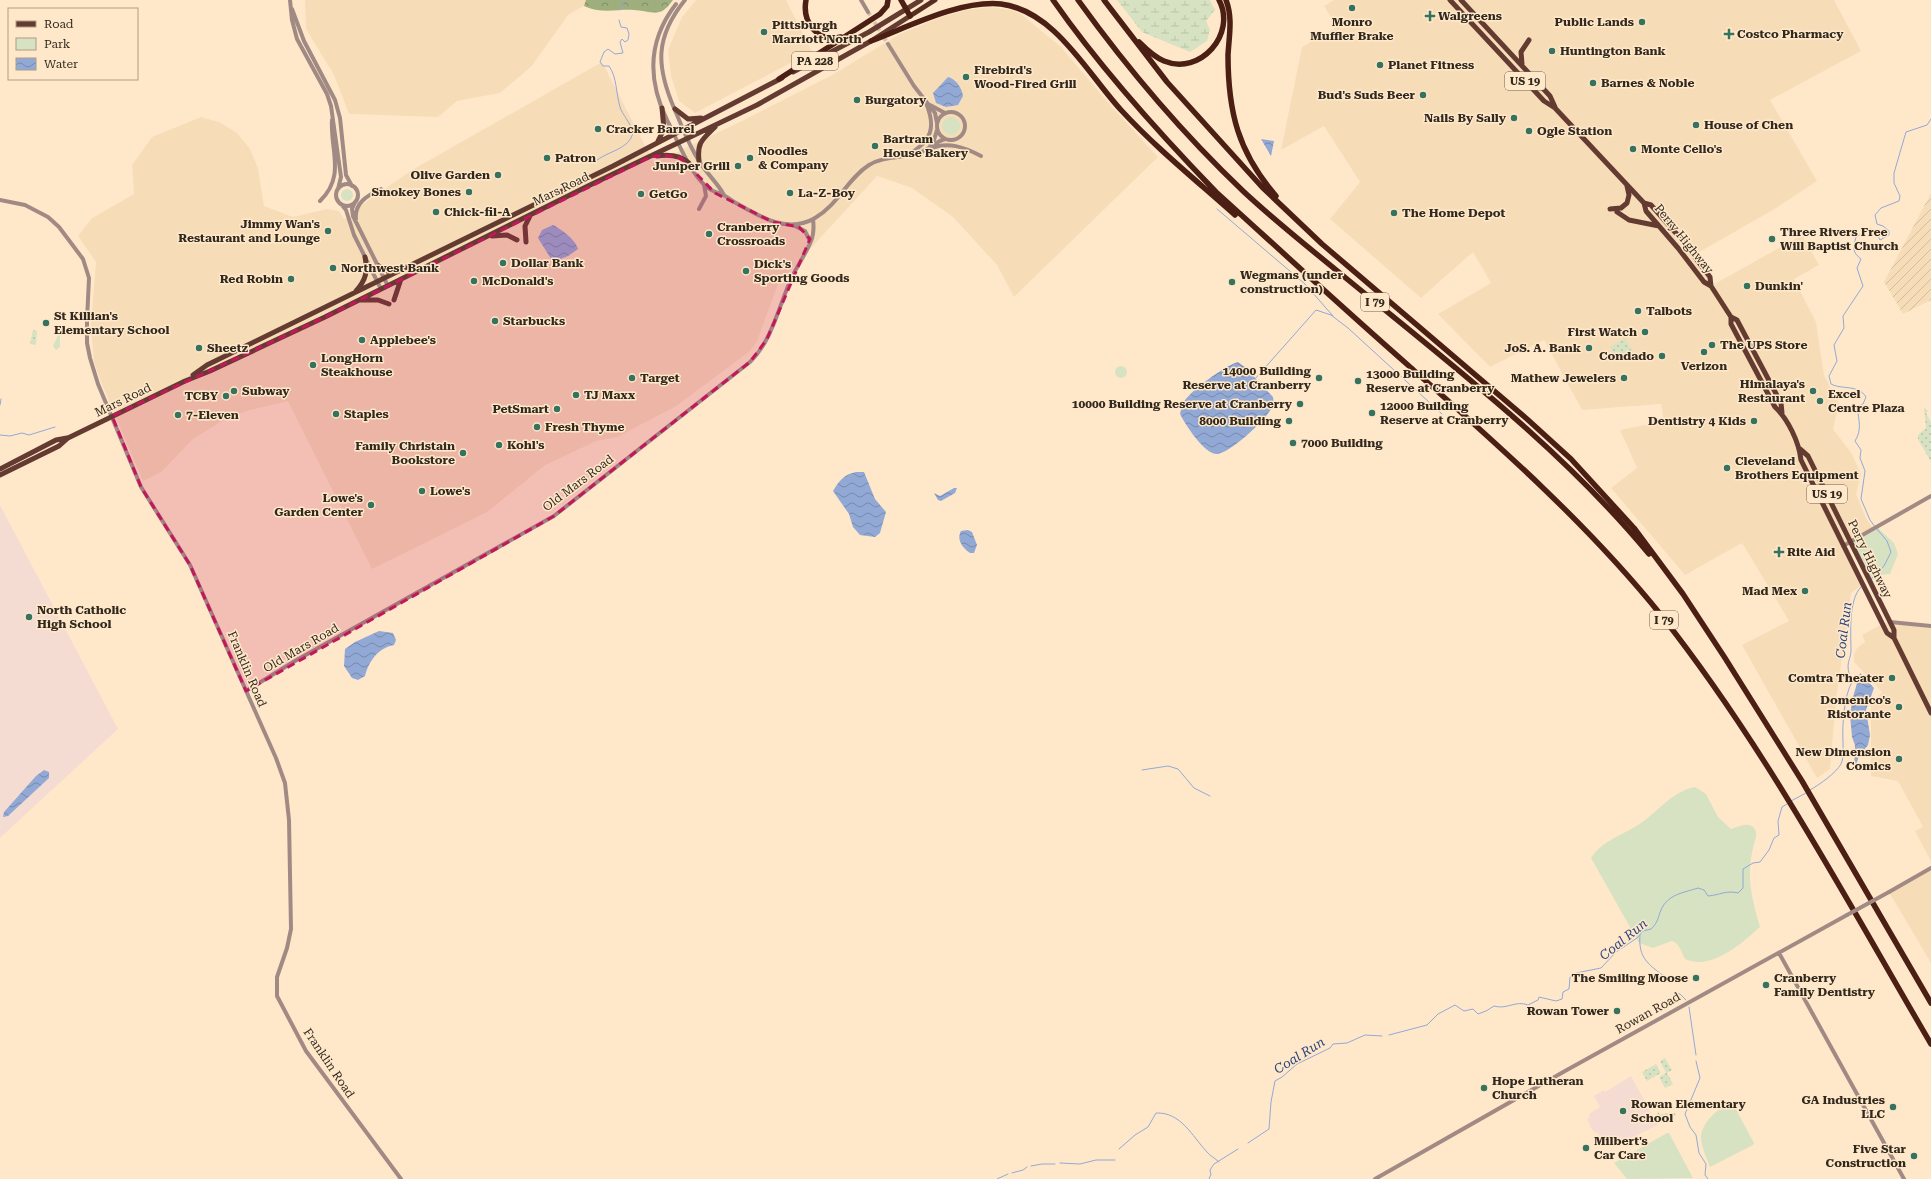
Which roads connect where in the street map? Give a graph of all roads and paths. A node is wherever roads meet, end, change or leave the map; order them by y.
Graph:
1 (290, 0) edge
2 (685, 0) edge
3 (806, 0) edge
4 (860, 0) edge
5 (888, 0) edge
6 (901, 0) edge
7 (921, 0) edge
8 (935, 0) edge
9 (1053, 0) edge
10 (1078, 0) edge
11 (1104, 0) edge
12 (1219, 0) edge
13 (1226, 0) edge
14 (1450, 0) edge
15 (1461, 0) edge
16 (676, 4) dead end
17 (291, 6) junction
18 (1110, 8) junction
19 (906, 10) junction
20 (868, 12) tunnel mouth
21 (910, 16) junction
22 (846, 36) junction
23 (1529, 40) dead end
24 (871, 41) junction
25 (888, 44) tunnel mouth
26 (1523, 67) junction
27 (780, 79) junction
28 (924, 99) junction
29 (662, 108) junction
30 (1555, 108) junction
31 (675, 109) junction
32 (332, 112) junction
33 (945, 114) junction
34 (710, 116) junction
35 (721, 122) junction
36 (937, 123) junction
37 (683, 130) junction
38 (938, 130) junction
39 (674, 134) junction
40 (687, 139) junction
41 (945, 139) junction
42 (655, 143) junction
43 (678, 143) junction
44 (908, 155) junction
45 (981, 156) dead end
46 (650, 158) junction
47 (699, 161) junction
48 (689, 163) junction
49 (704, 184) junction
50 (1627, 185) junction
51 (352, 186) junction
52 (338, 189) junction
53 (380, 189) dead end
54 (724, 195) junction
55 (0, 200) edge
56 (320, 201) dead end
57 (355, 202) junction
58 (1644, 203) junction
59 (341, 204) junction
60 (1610, 208) dead end
61 (699, 210) dead end
62 (1617, 212) dead end
63 (531, 215) junction
64 (813, 220) junction
65 (357, 223) junction
66 (1300, 223) junction
67 (791, 224) junction
68 (1660, 226) junction
69 (487, 237) junction
70 (517, 240) dead end
71 (526, 242) dead end
72 (810, 243) junction
73 (445, 248) junction
74 (365, 257) junction
75 (378, 266) junction
76 (1305, 272) junction
77 (384, 278) junction
78 (400, 279) junction
79 (377, 281) junction
80 (388, 286) junction
81 (1711, 286) junction
82 (381, 289) junction
83 (355, 292) junction
84 (358, 300) junction
85 (394, 300) dead end
86 (389, 304) dead end
87 (186, 380) junction
88 (112, 416) junction
89 (68, 438) junction
90 (1800, 449) junction
91 (0, 469) edge
92 (0, 475) edge
93 (1931, 496) edge
94 (1851, 542) junction
95 (1843, 546) junction
96 (1682, 594) junction
97 (1890, 622) junction
98 (1931, 626) edge
99 (1894, 638) junction
100 (246, 691) junction
101 (1931, 713) edge
102 (1931, 868) edge
103 (1779, 953) junction
104 (1931, 1003) edge
105 (1931, 1044) edge
106 (401, 1179) edge
107 (1375, 1179) edge
108 (1904, 1179) edge

1 - 17 street
2 - 31 street
3 - 22 highway
4 - 20 street
5 - 22 highway
6 - 19 highway
7 - 19 main road, Mars Road / PA 228
8 - 21 highway, Mars Road / PA 228
9 - 76 highway, I 79
10 - 96 highway, I 79
11 - 18 highway
12 - 18 highway
13 - 66 highway
14 - 30 main road, Perry Highway / US 19
15 - 26 main road, Perry Highway / US 19
16 - 29 street
17 - 32 street
17 - 51 street
18 - 66 highway
19 - 21 highway
19 - 27 main road, Mars Road / PA 228
21 - 24 main road, Mars Road / PA 228
22 - 27 highway
23 - 26 main road
24 - 35 main road, Mars Road / PA 228
24 - 76 highway
25 - 28 street
26 - 30 main road, Perry Highway / US 19
27 - 34 main road, Mars Road / PA 228
28 - 33 street
28 - 36 street
28 - 44 street
29 - 39 street
29 - 42 main road
30 - 50 main road, Perry Highway / US 19
31 - 34 main road
31 - 37 street
32 - 52 street
32 - 56 street
33 - 36 street
33 - 41 street
34 - 37 main road, Mars Road / PA 228
35 - 40 main road, Mars Road / PA 228
35 - 47 main road
36 - 38 street
37 - 39 main road, Mars Road / PA 228
37 - 40 street
38 - 41 street
38 - 44 street
39 - 42 main road, Mars Road / PA 228
39 - 43 street
40 - 43 main road, Mars Road / PA 228
40 - 47 street
41 - 44 street
42 - 73 main road, Mars Road / PA 228
43 - 46 main road, Mars Road / PA 228
43 - 48 street
44 - 45 street
44 - 64 street
46 - 48 main road
46 - 63 main road, Mars Road / PA 228
47 - 54 street
48 - 49 street
49 - 54 street
49 - 61 street
50 - 58 main road, Perry Highway / US 19
50 - 60 main road
51 - 52 street
51 - 57 street
52 - 59 street
53 - 65 street
54 - 67 street
55 - 88 street, Franklin Road
57 - 59 street
57 - 65 street
58 - 68 main road, Perry Highway / US 19
58 - 81 main road, Perry Highway / US 19
59 - 74 street
62 - 68 main road
63 - 69 main road, Mars Road / PA 228
63 - 71 main road
64 - 67 street
64 - 72 street, Old Mars Road
65 - 75 street
66 - 96 highway
67 - 72 street
68 - 81 main road, Perry Highway / US 19
69 - 70 main road
69 - 78 main road, Mars Road / PA 228
72 - 100 street, Old Mars Road
73 - 75 main road
73 - 77 main road, Mars Road / PA 228
74 - 79 street
74 - 83 main road
75 - 77 street
76 - 105 highway, I 79
77 - 79 main road, Mars Road / PA 228
77 - 80 street
78 - 80 main road, Mars Road / PA 228
78 - 85 main road
79 - 82 street
79 - 83 main road, Mars Road / PA 228
80 - 82 main road, Mars Road / PA 228
81 - 90 main road, Perry Highway / US 19
82 - 84 main road, Mars Road / PA 228
83 - 87 main road, Mars Road / PA 228
84 - 86 main road
84 - 87 main road, Mars Road / PA 228
87 - 88 main road, Mars Road / PA 228
88 - 89 main road, Mars Road / PA 228
88 - 100 street, Franklin Road
89 - 91 main road, Mars Road / PA 228
89 - 92 main road, Mars Road / PA 228
90 - 94 main road, Perry Highway / US 19
90 - 95 main road, Perry Highway / US 19
93 - 94 street
94 - 95 street
94 - 97 main road, Perry Highway / US 19
95 - 99 main road, Perry Highway / US 19
96 - 104 highway, I 79
97 - 98 street
97 - 99 main road, Perry Highway / US 19
99 - 101 main road, Perry Highway / US 19
100 - 106 street, Franklin Road
102 - 103 street, Rowan Road, bridge
103 - 107 street, Rowan Road
103 - 108 street

